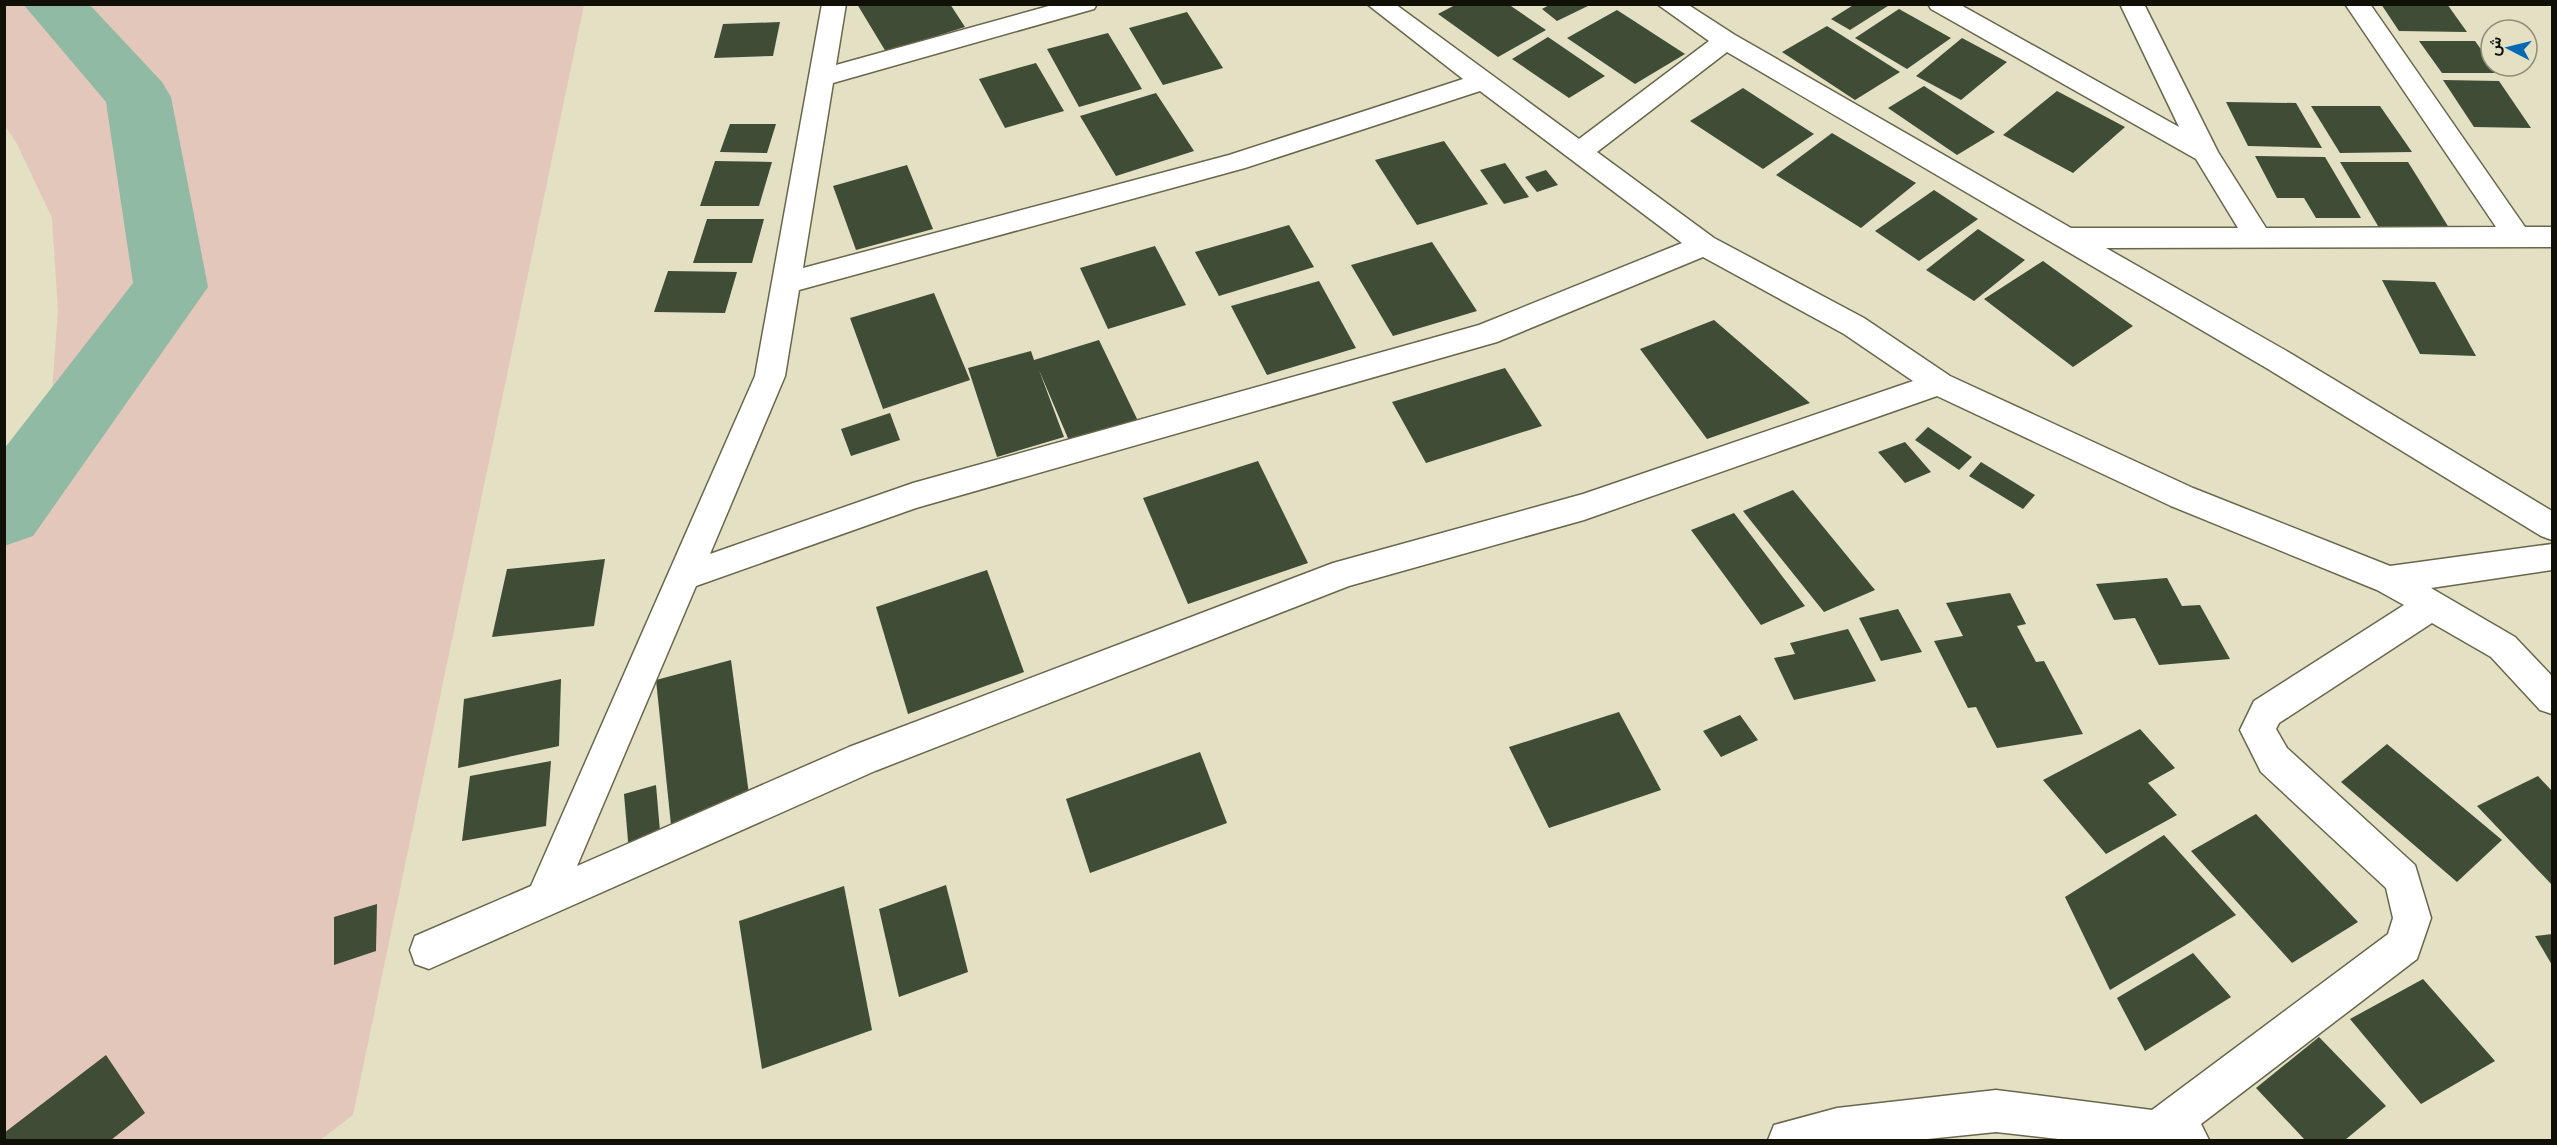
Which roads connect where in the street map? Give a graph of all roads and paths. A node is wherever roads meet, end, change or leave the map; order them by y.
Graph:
1 (834, 4) edge
2 (1085, 4) edge
3 (1379, 4) edge
4 (1670, 4) edge
5 (1940, 4) edge
6 (2132, 4) edge
7 (2356, 4) edge
8 (1726, 41) junction
9 (824, 77) junction
10 (1481, 82) junction
11 (1578, 153) junction
12 (2205, 153) junction
13 (2517, 237) junction
14 (2553, 237) edge
15 (2070, 238) junction
16 (2258, 238) junction
17 (1704, 245) junction
18 (787, 283) junction
19 (1939, 384) junction
20 (2553, 527) edge
21 (2553, 557) edge
22 (683, 578) junction
23 (2389, 580) junction
24 (2432, 605) junction
25 (2553, 699) edge
26 (544, 900) junction
27 (429, 950) dead end
28 (2173, 1136) edge
29 (1789, 1140) edge

1 - 9 street
2 - 9 street
3 - 10 street
4 - 8 street
5 - 12 street
6 - 12 street
7 - 13 street
8 - 11 street
8 - 15 street
9 - 18 street
10 - 11 street
10 - 18 street
11 - 17 street
12 - 16 street
13 - 14 street
13 - 16 street
15 - 16 street
15 - 20 street
17 - 19 street
17 - 22 street
18 - 22 street
19 - 23 street
19 - 26 street
21 - 23 street
22 - 26 street
23 - 24 street
24 - 25 street
24 - 28 street
26 - 27 street
28 - 29 street

